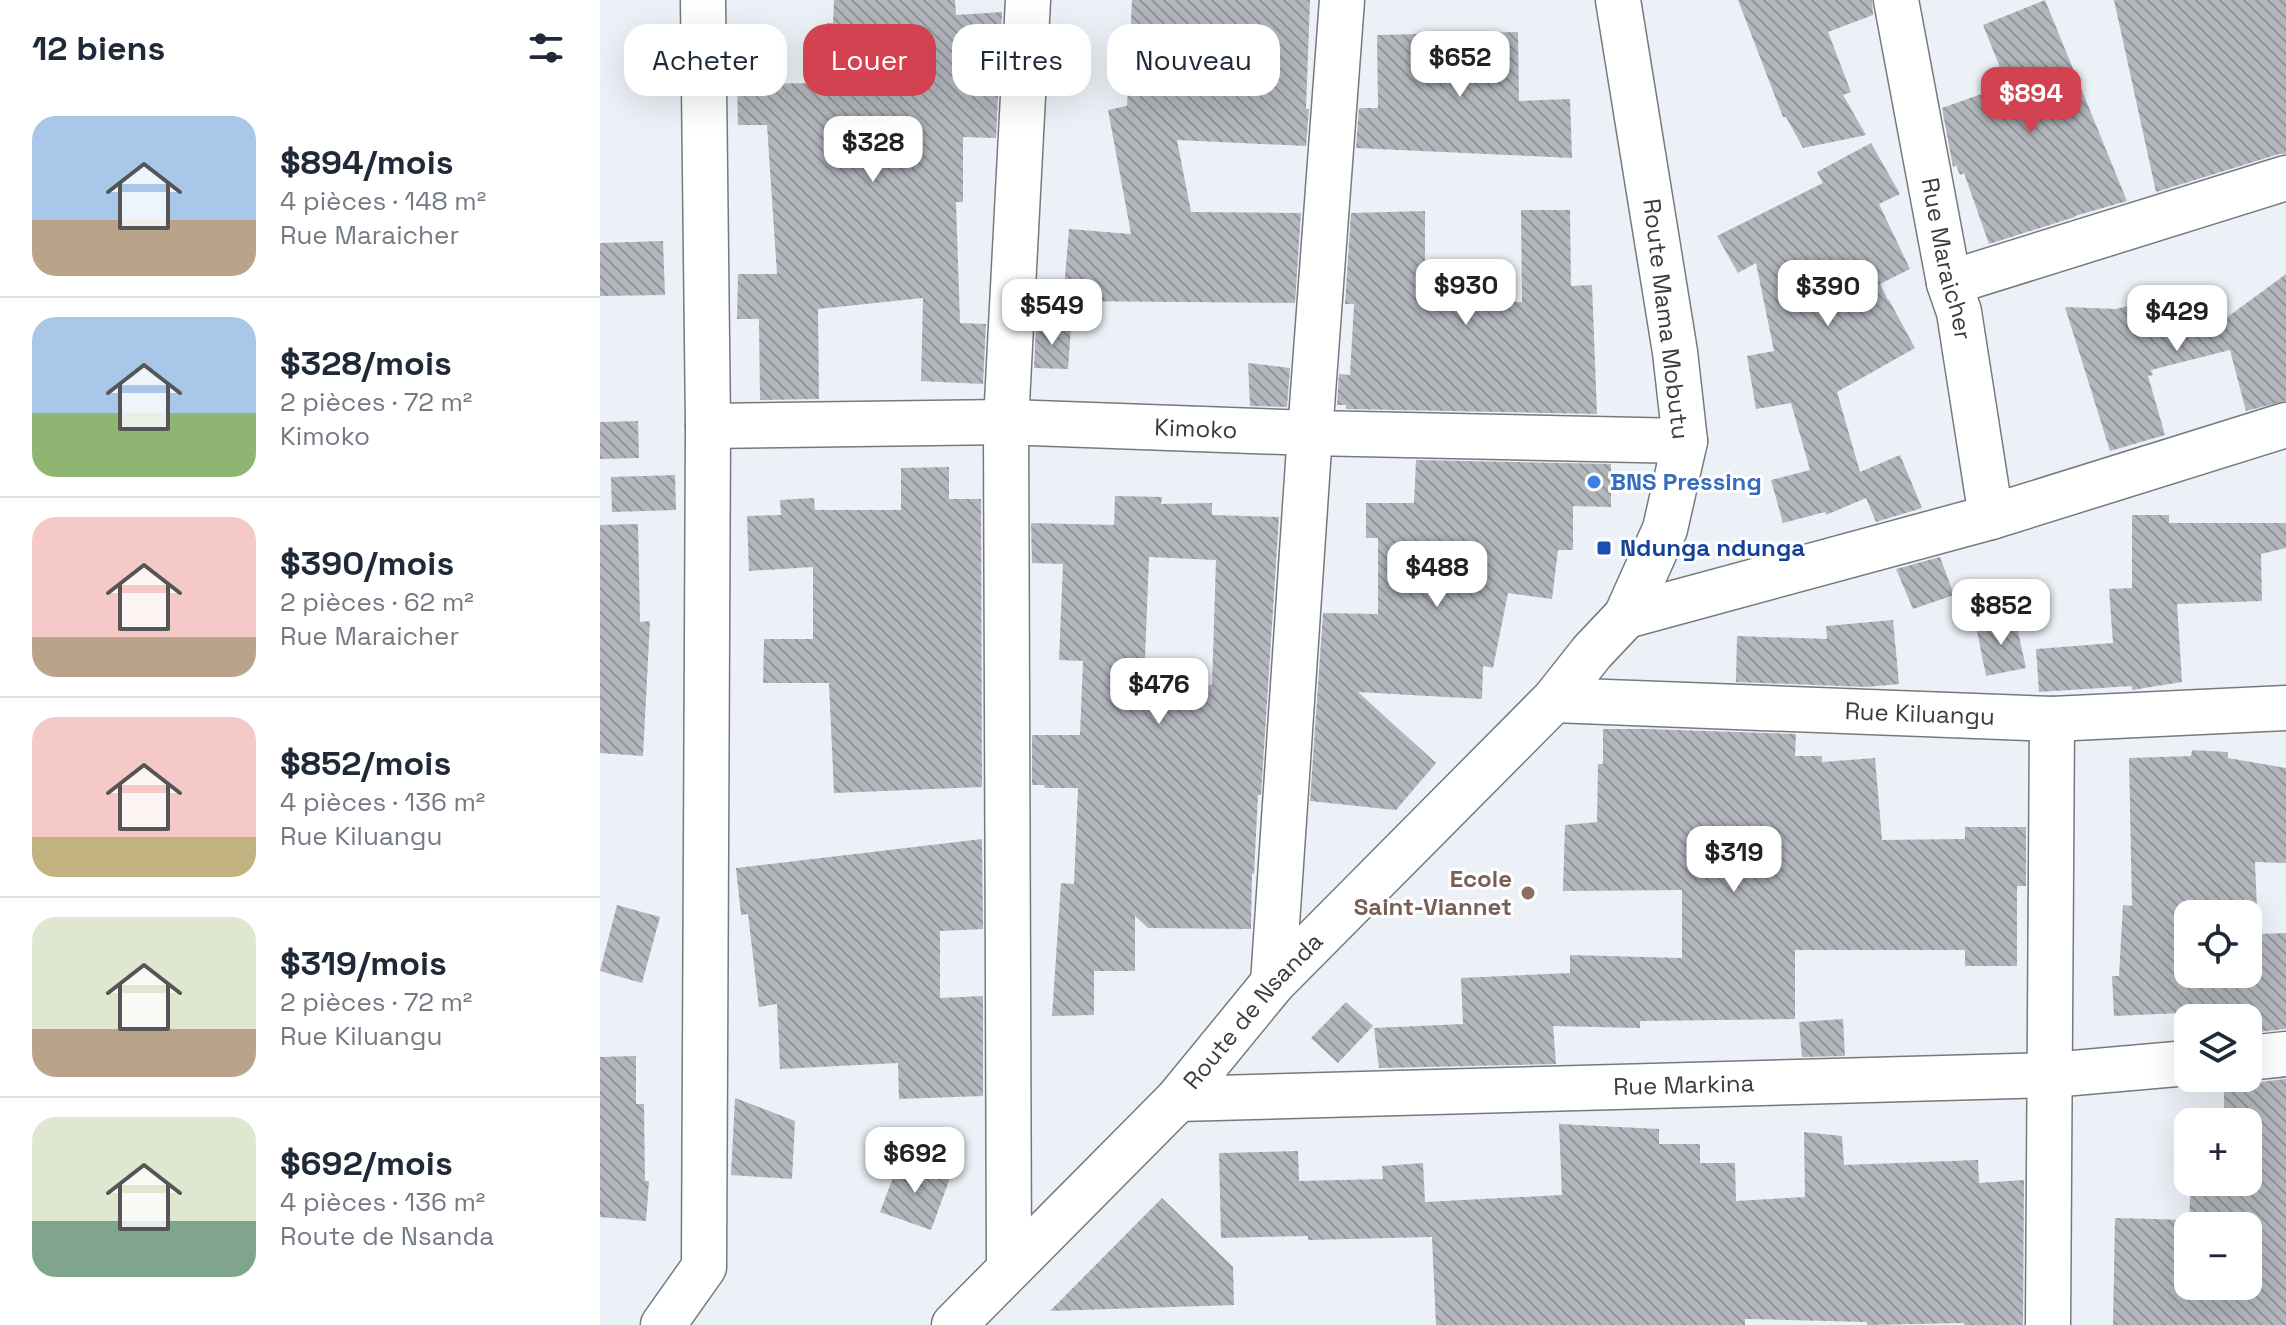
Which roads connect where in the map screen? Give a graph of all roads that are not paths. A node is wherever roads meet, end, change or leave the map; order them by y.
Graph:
1 (703, 0) edge
2 (1028, 0) edge
3 (1342, 0) edge
4 (1618, 0) edge
5 (1896, 0) edge
6 (2286, 178) edge
7 (1949, 283) junction
8 (1006, 422) junction
9 (2286, 425) edge
10 (708, 426) junction
11 (1310, 433) junction
12 (1685, 441) junction
13 (1991, 517) junction
14 (1626, 616) junction
15 (1554, 700) junction
16 (2286, 708) edge
17 (2052, 719) junction
18 (1273, 983) junction
19 (2286, 1054) edge
20 (2262, 1057) edge
21 (2174, 1064) edge
22 (2051, 1075) junction
23 (1178, 1099) junction
24 (1009, 1268) junction
25 (663, 1325) edge
26 (954, 1325) edge
27 (2048, 1325) edge

1 - 10 street
2 - 8 street
3 - 11 street
4 - 12 street, Route Mama Mobutu
5 - 7 street, Rue Maraicher
6 - 7 street
7 - 13 street, Rue Maraicher
8 - 10 street, Kimoko
8 - 11 street, Kimoko
8 - 24 street
9 - 13 street
10 - 25 street
11 - 12 street, Kimoko
11 - 18 street
12 - 14 street, Route Mama Mobutu
13 - 14 street
14 - 15 street, Route Mama Mobutu
15 - 17 street, Rue Kiluangu
15 - 18 street, Route de Nsanda
16 - 17 street, Rue Kiluangu
17 - 22 street
18 - 23 street, Route de Nsanda
19 - 20 street
21 - 22 street, Rue Markina
22 - 23 street, Rue Markina
22 - 27 street
23 - 24 street, Route de Nsanda
24 - 26 street, Route de Nsanda

